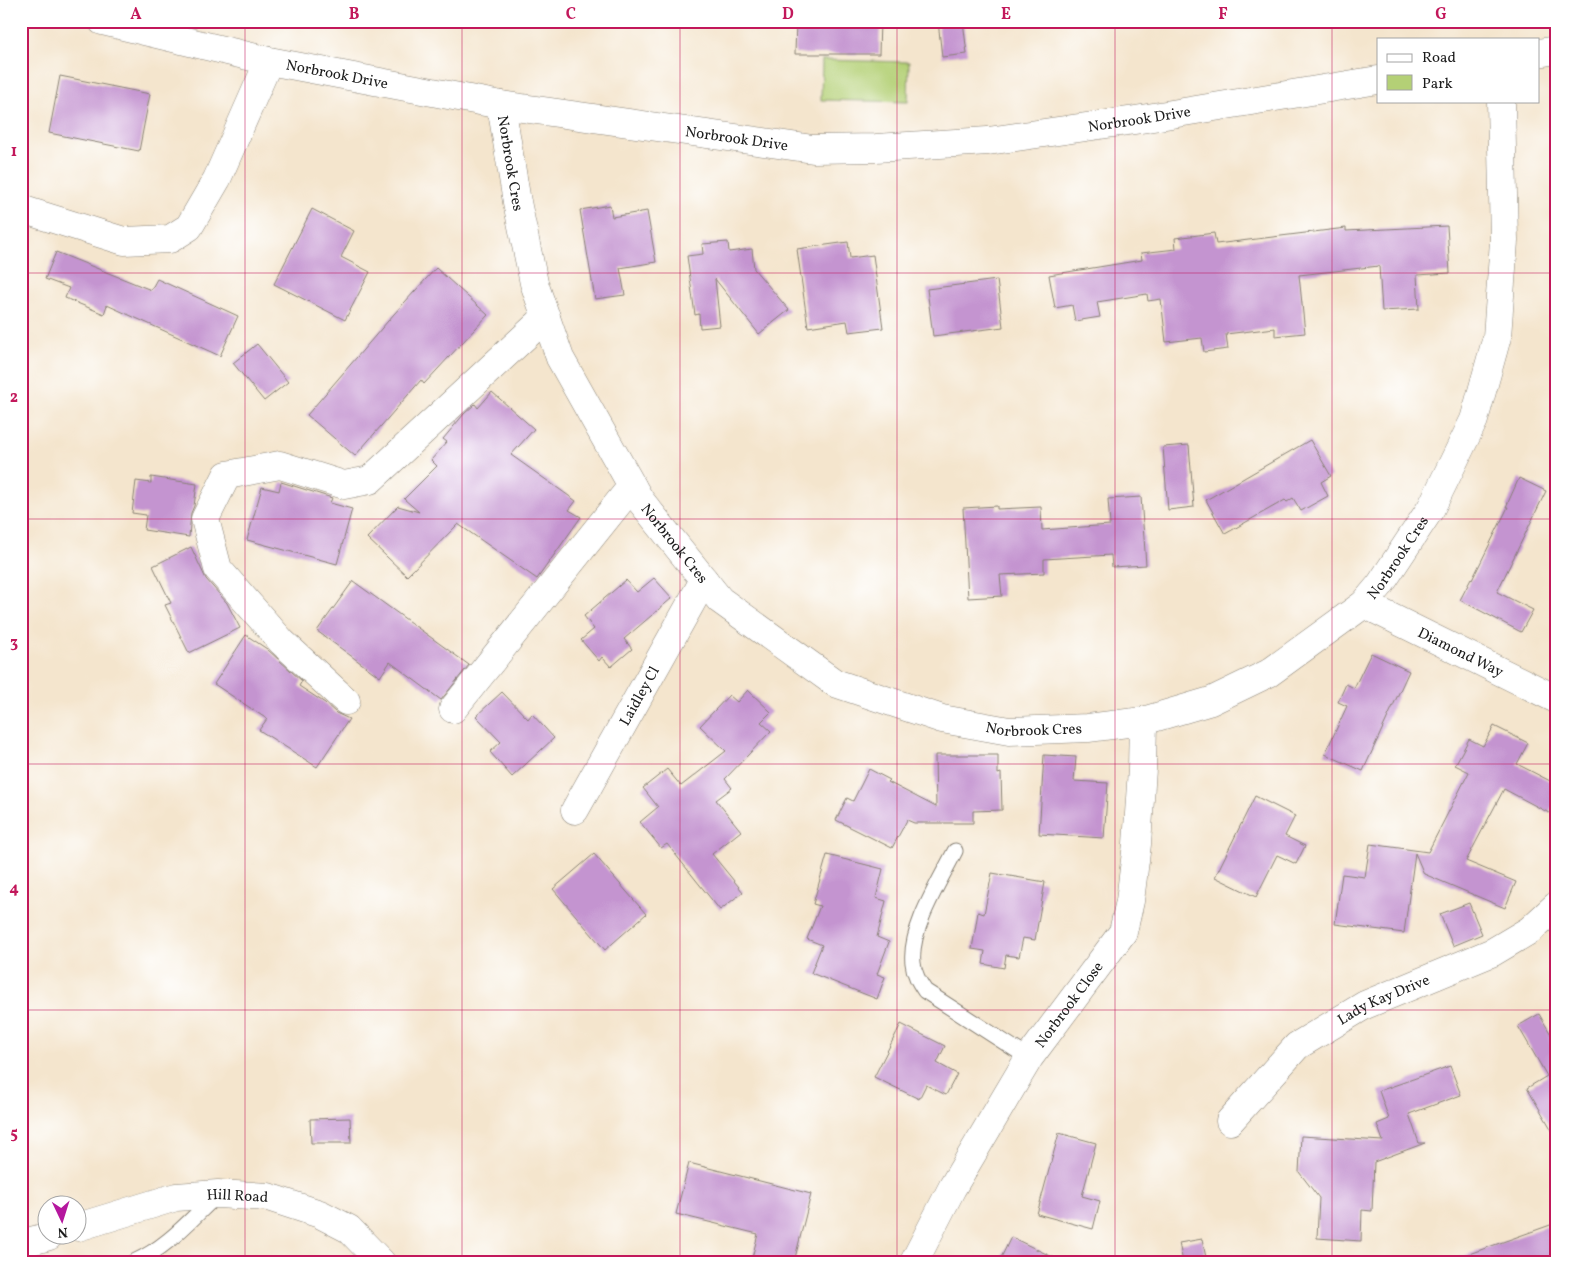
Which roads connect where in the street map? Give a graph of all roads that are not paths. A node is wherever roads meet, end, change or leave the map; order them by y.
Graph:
1 (102, 21) edge
2 (1556, 50) edge
3 (1540, 53) edge
4 (269, 61) junction
5 (1377, 80) edge
6 (1501, 102) edge
7 (501, 105) junction
8 (21, 209) edge
9 (546, 317) junction
10 (632, 486) junction
11 (704, 580) junction
12 (1364, 604) junction
13 (1556, 699) edge
14 (346, 701) dead end
15 (453, 708) dead end
16 (1143, 721) junction
17 (575, 810) dead end
18 (955, 851) dead end
19 (1556, 906) edge
20 (1029, 1058) junction
21 (1230, 1121) dead end
22 (218, 1194) junction
23 (88, 1224) edge
24 (38, 1239) edge
25 (21, 1244) edge
26 (134, 1262) edge
27 (381, 1262) edge
28 (914, 1262) edge

1 - 4 street, Norbrook Drive
2 - 3 street
4 - 7 street, Norbrook Drive
4 - 8 street
5 - 7 street, Norbrook Drive
6 - 12 street, Norbrook Cres
7 - 9 street, Norbrook Cres
9 - 10 street, Norbrook Cres
9 - 14 street
10 - 11 street, Norbrook Cres
10 - 15 street
11 - 16 street, Norbrook Cres
11 - 17 street, Laidley Cl
12 - 13 street, Diamond Way
12 - 16 street, Norbrook Cres
16 - 20 street, Norbrook Close
18 - 20 lane
19 - 21 street, Lady Kay Drive
20 - 28 street, Norbrook Close
22 - 23 street, Hill Road
22 - 26 lane
22 - 27 street, Hill Road
24 - 25 street

